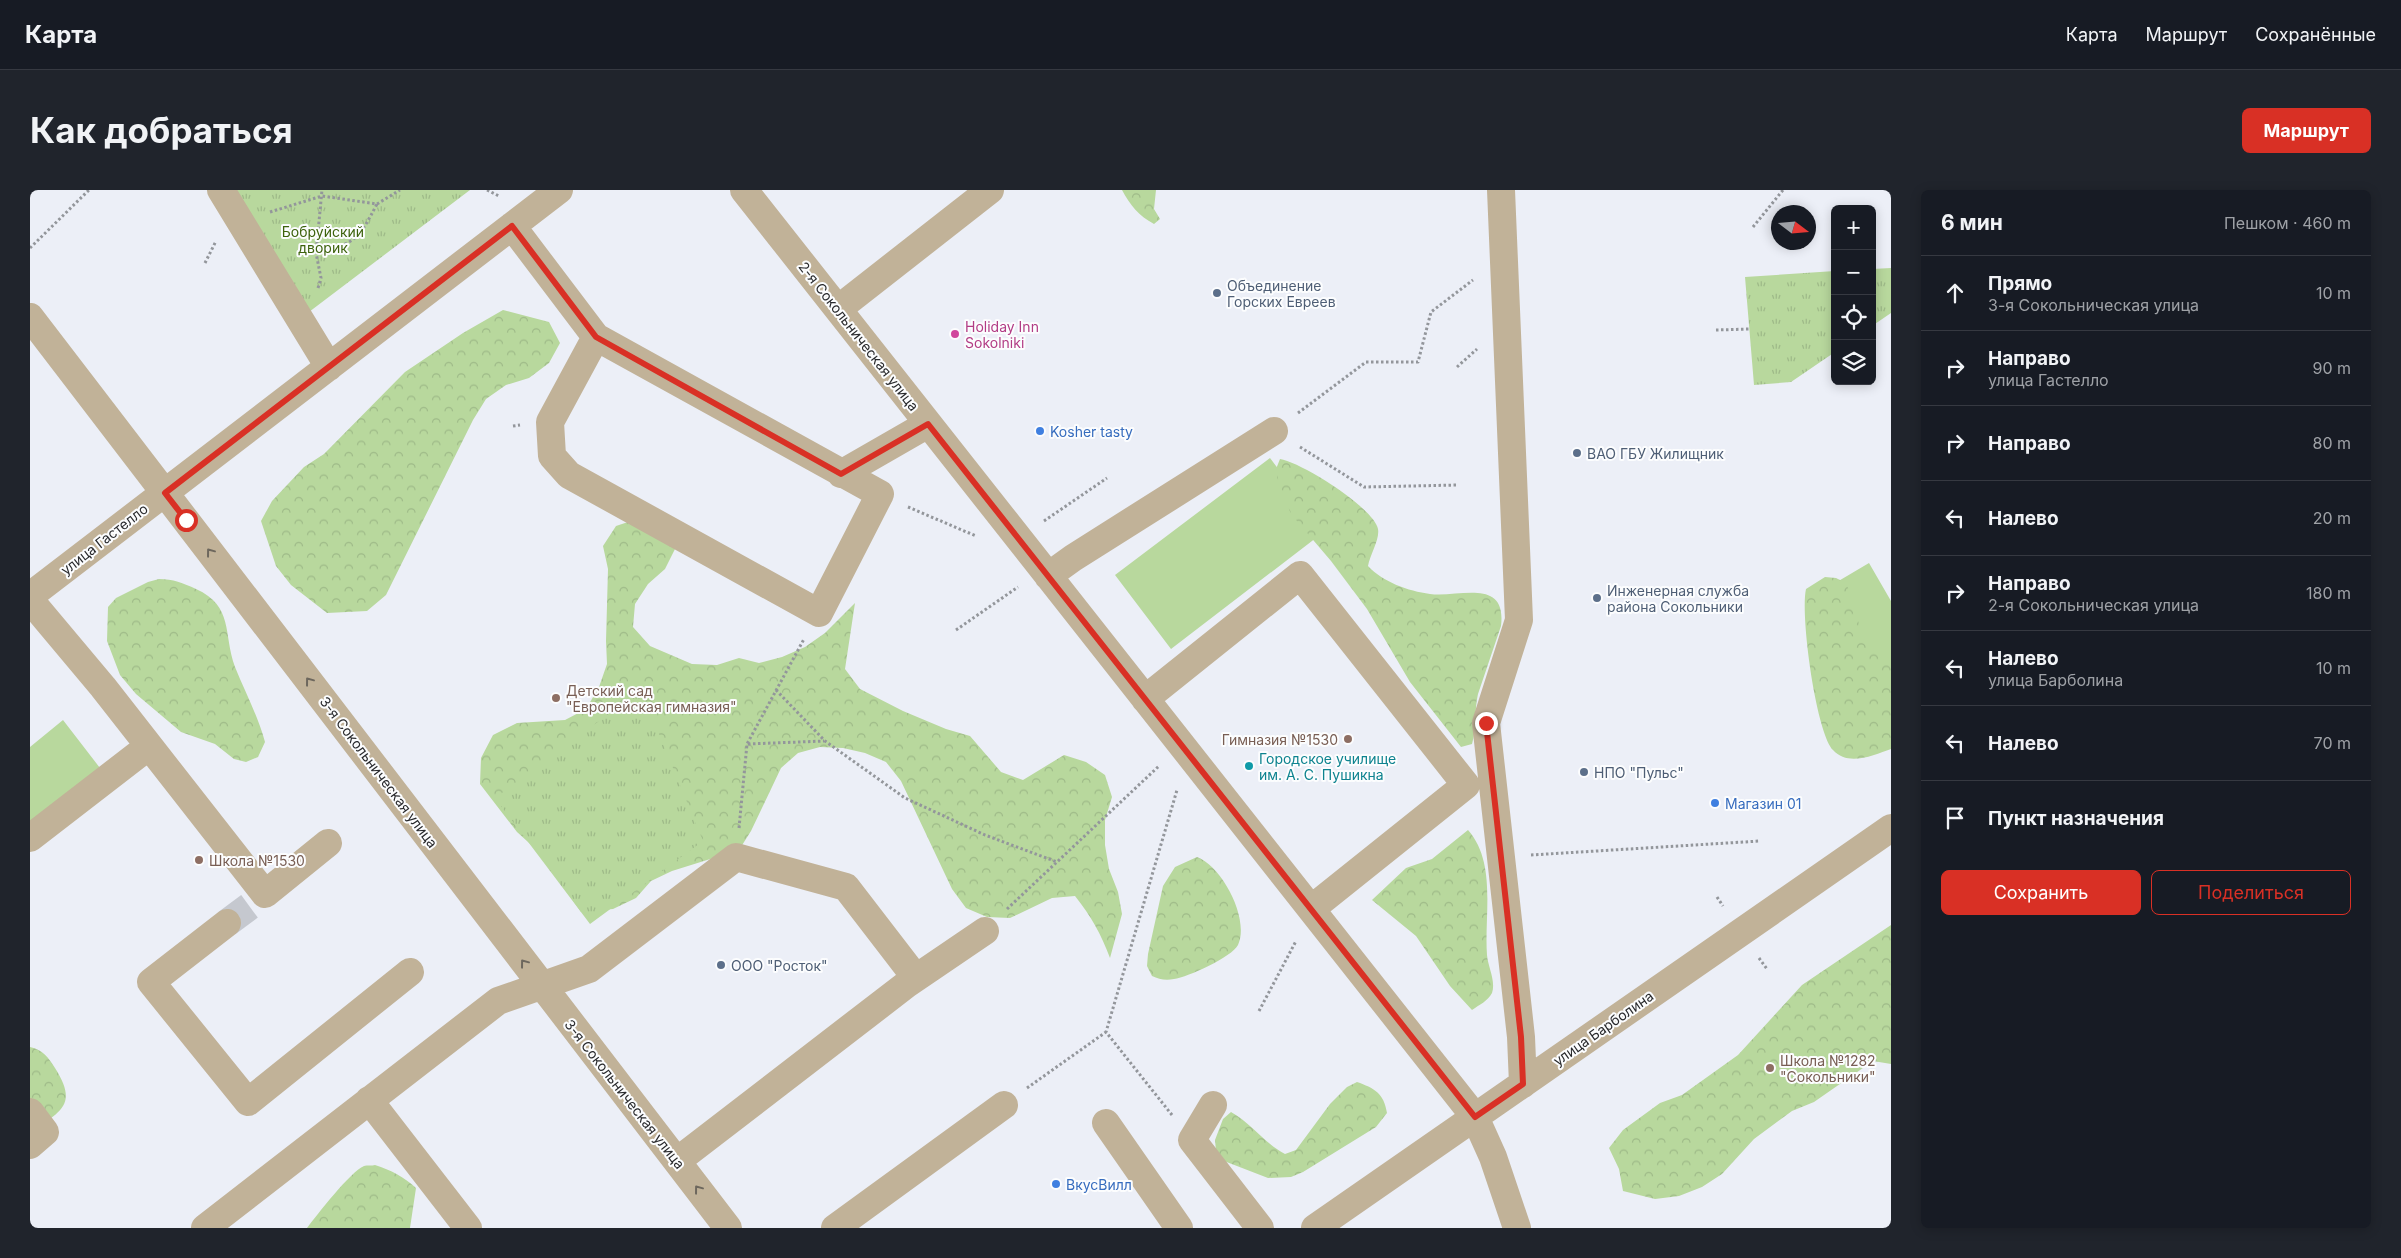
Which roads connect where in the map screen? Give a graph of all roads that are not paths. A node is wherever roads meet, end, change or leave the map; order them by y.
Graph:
1 (221, 190) edge
2 (559, 190) edge
3 (744, 190) edge
4 (990, 190) edge
5 (1501, 190) edge
6 (512, 226) junction
7 (838, 310) junction
8 (30, 317) edge
9 (596, 337) junction
10 (329, 367) junction
11 (928, 424) junction
12 (1274, 431) road end
13 (841, 474) junction
14 (165, 493) junction
15 (1048, 576) junction
16 (30, 598) edge
17 (1145, 699) junction
18 (149, 746) junction
19 (1891, 828) edge
20 (30, 838) edge
21 (328, 842) dead end
22 (1311, 909) junction
23 (227, 923) tunnel mouth
24 (985, 930) road end
25 (410, 972) dead end
26 (916, 978) junction
27 (541, 985) junction
28 (1523, 1084) junction
29 (369, 1100) junction
30 (1004, 1105) road end
31 (1213, 1105) dead end
32 (30, 1112) edge
33 (1475, 1117) junction
34 (1106, 1123) dead end
35 (30, 1145) edge
36 (676, 1161) junction
37 (221, 1223) edge
38 (468, 1228) edge
39 (728, 1228) edge
40 (835, 1228) edge
41 (1179, 1228) edge
42 (1260, 1228) edge
43 (1315, 1228) edge
44 (1517, 1228) edge

1 - 10 street
2 - 6 street, улица Гастелло
3 - 7 street, 2-я Сокольническая улица
4 - 7 street
5 - 28 street
6 - 9 street
6 - 10 street, улица Гастелло
7 - 11 street, 2-я Сокольническая улица
8 - 14 street, 3-я Сокольническая улица
9 - 13 street
9 - 13 street
10 - 14 street, улица Гастелло
11 - 13 street
11 - 15 street, 2-я Сокольническая улица
12 - 15 street
14 - 16 street, улица Гастелло
27 -> 14 street, 3-я Сокольническая улица
15 - 17 street, 2-я Сокольническая улица
16 - 18 street
17 - 22 street, 2-я Сокольническая улица
17 - 22 street
18 - 20 street
18 - 21 street
19 - 28 street, улица Барболина
22 - 33 street, 2-я Сокольническая улица
23 - 25 street
24 - 26 street
26 - 27 street
26 - 36 street
27 - 29 street
27 - 36 street, 3-я Сокольническая улица
28 - 33 street, улица Барболина
29 - 37 street
29 - 38 street
30 - 40 street
31 - 42 street
32 - 35 street
33 - 43 street, улица Барболина
33 - 44 street, 2-я Сокольническая улица
34 - 41 street
39 -> 36 street, 3-я Сокольническая улица

